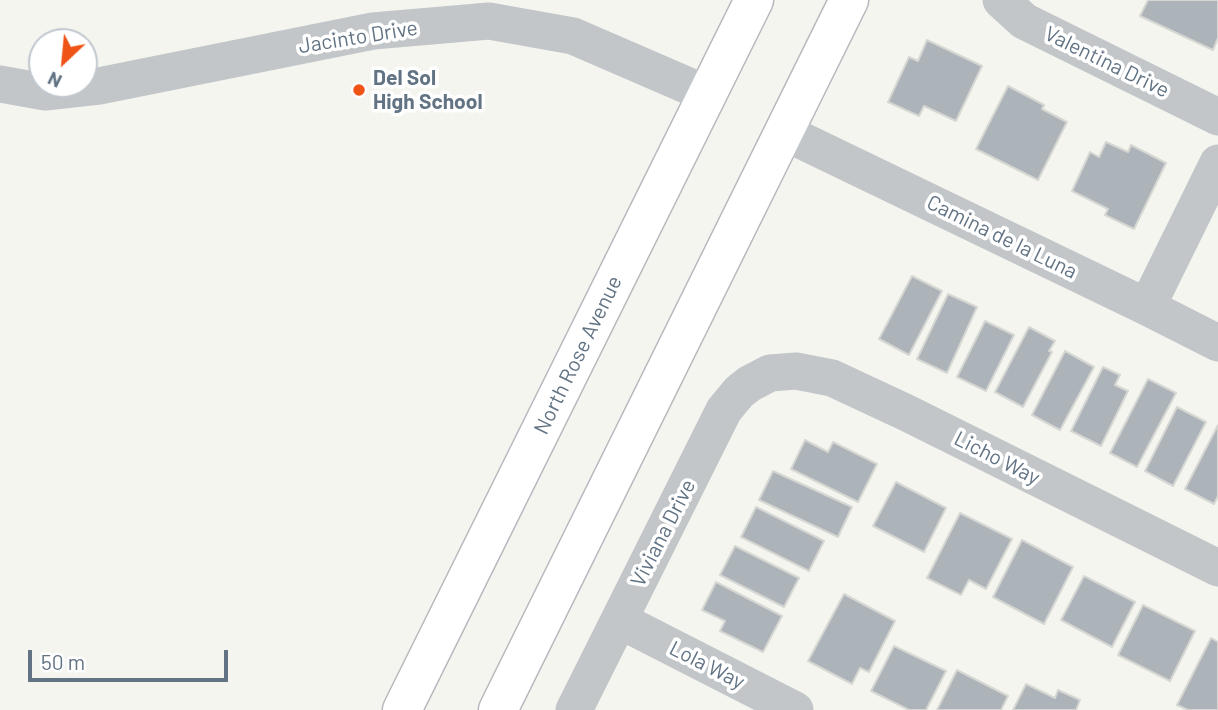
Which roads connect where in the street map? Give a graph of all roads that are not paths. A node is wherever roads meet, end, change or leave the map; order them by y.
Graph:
1 (754, 0) edge
2 (849, 0) edge
3 (1001, 0) edge
4 (0, 84) edge
5 (707, 94) junction
6 (1218, 117) edge
7 (784, 132) junction
8 (1218, 163) edge
9 (1147, 307) junction
10 (1218, 343) edge
11 (770, 373) joint
12 (1218, 568) edge
13 (619, 620) junction
14 (402, 710) edge
15 (498, 710) edge
16 (573, 710) edge
17 (795, 710) edge

1 - 5 main road, North Rose Avenue
2 - 7 main road
3 - 6 street, Valentina Drive
4 - 5 street, Jacinto Drive
5 - 14 main road, North Rose Avenue
7 - 9 street, Camina de la Luna
7 - 15 main road
8 - 9 street
9 - 10 street, Camina de la Luna
11 - 12 street, Licho Way
11 - 13 street, Viviana Drive
13 - 16 street, Viviana Drive
13 - 17 street, Lola Way

